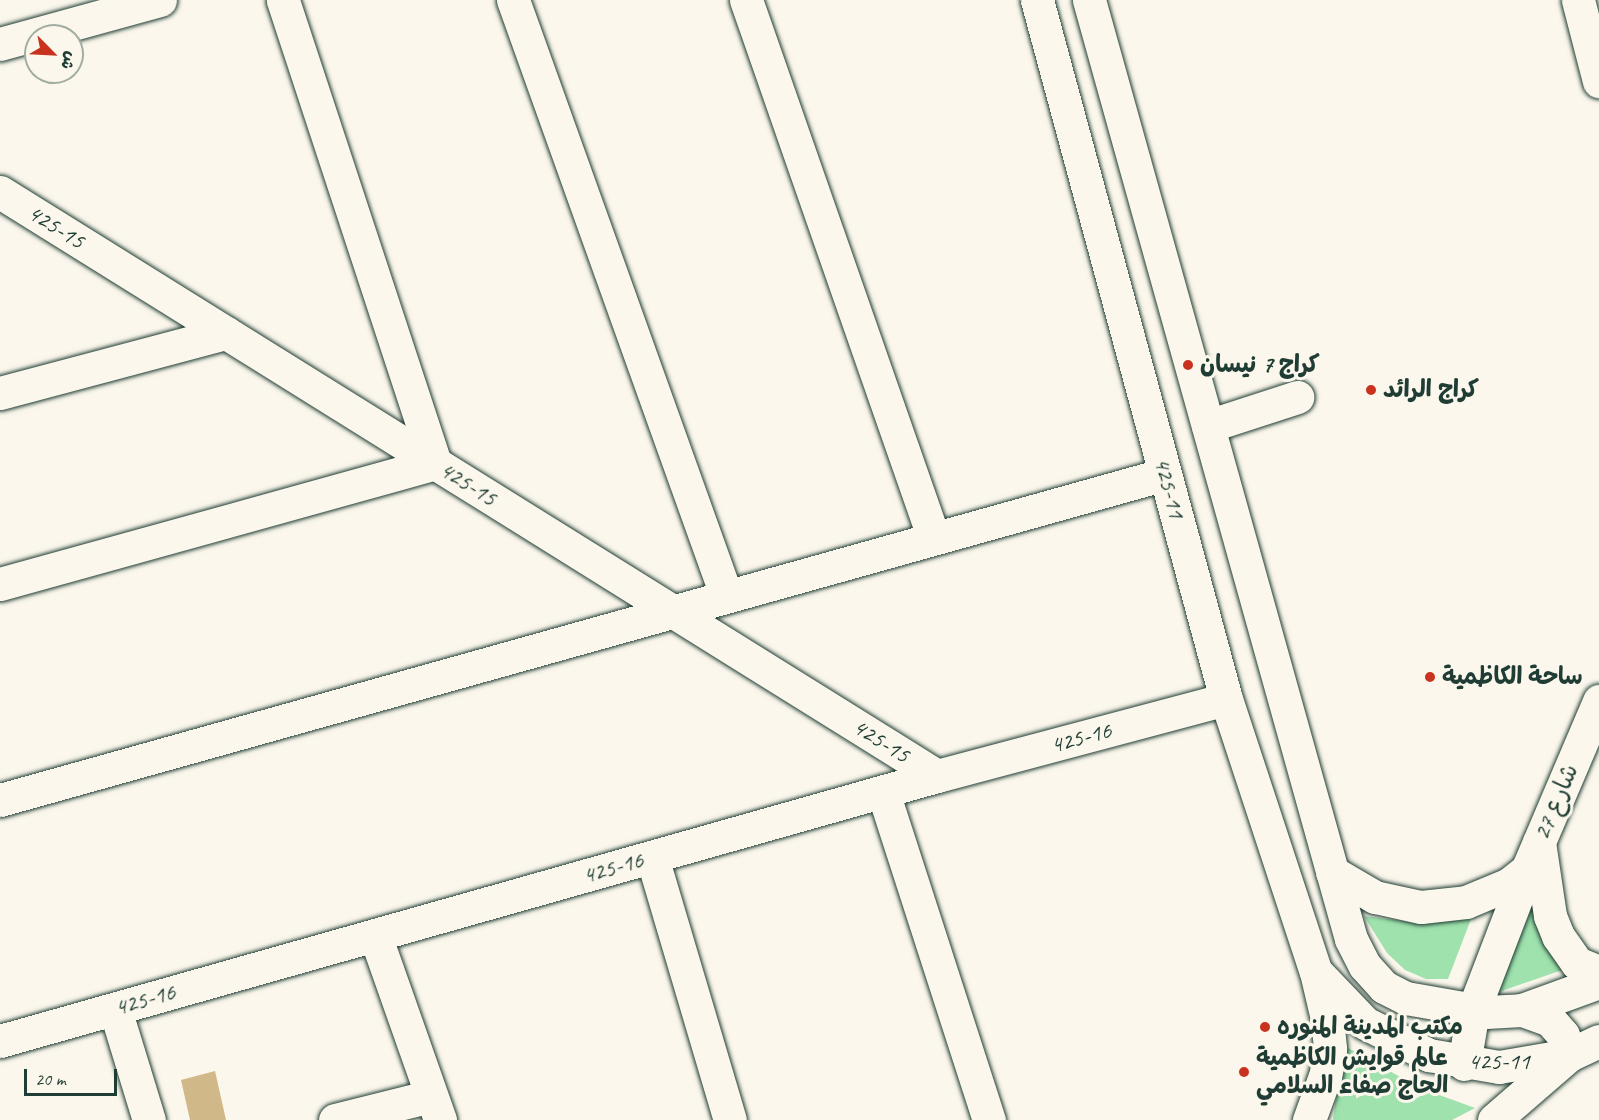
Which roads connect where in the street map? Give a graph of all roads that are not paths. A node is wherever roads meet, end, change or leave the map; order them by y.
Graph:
1 (160, 0) edge
2 (283, 0) edge
3 (513, 0) edge
4 (746, 0) edge
5 (1037, 0) edge
6 (1089, 0) edge
7 (1578, 0) edge
8 (0, 44) edge
9 (1599, 81) edge
10 (0, 192) edge
11 (226, 333) junction
12 (0, 393) edge
13 (1297, 397) dead end
14 (1208, 426) junction
15 (435, 463) junction
16 (1165, 474) junction
17 (933, 536) junction
18 (0, 584) edge
19 (726, 595) junction
20 (671, 610) junction
21 (1226, 699) junction
22 (1599, 701) edge
23 (937, 776) junction
24 (883, 792) junction
25 (0, 800) edge
26 (1533, 856) junction
27 (652, 857) junction
28 (1332, 872) junction
29 (375, 935) junction
30 (1316, 972) junction
31 (1595, 981) edge
32 (115, 1009) junction
33 (1522, 1010) junction
34 (1473, 1011) junction
35 (0, 1041) edge
36 (1588, 1046) edge
37 (1464, 1064) junction
38 (436, 1108) edge
39 (149, 1120) edge
40 (335, 1120) edge
41 (730, 1120) edge
42 (989, 1120) edge
43 (1309, 1120) edge
44 (1494, 1120) edge

1 - 8 street
2 - 15 street
3 - 19 street
4 - 17 street
5 - 16 street, 425-11
6 - 14 street
7 - 9 street
10 - 11 street, 425-15
11 - 12 street
11 - 15 street, 425-15
13 - 14 street
14 - 28 street
15 - 18 street
15 - 20 street, 425-15
16 - 17 street
16 - 21 street, 425-11
17 - 19 street
19 - 20 street
20 - 23 street, 425-15
20 - 25 street
21 - 23 street, 425-16
21 - 30 street, 425-11
22 - 26 street, شارع 27
23 - 24 street, 425-16
24 - 27 street, 425-16
24 - 42 street
26 - 28 street
26 - 31 street
26 - 34 street, شارع 27
27 - 29 street, 425-16
27 - 41 street
28 - 34 street
29 - 32 street, 425-16
29 - 38 street
30 - 37 street, 425-11
30 - 43 street, 425-11
31 - 33 street
31 - 36 street
32 - 35 street, 425-16
32 - 39 street
33 - 34 street
33 - 36 street
34 - 37 street, شارع 27
36 - 37 street, 425-11
36 - 44 street
38 - 40 street

